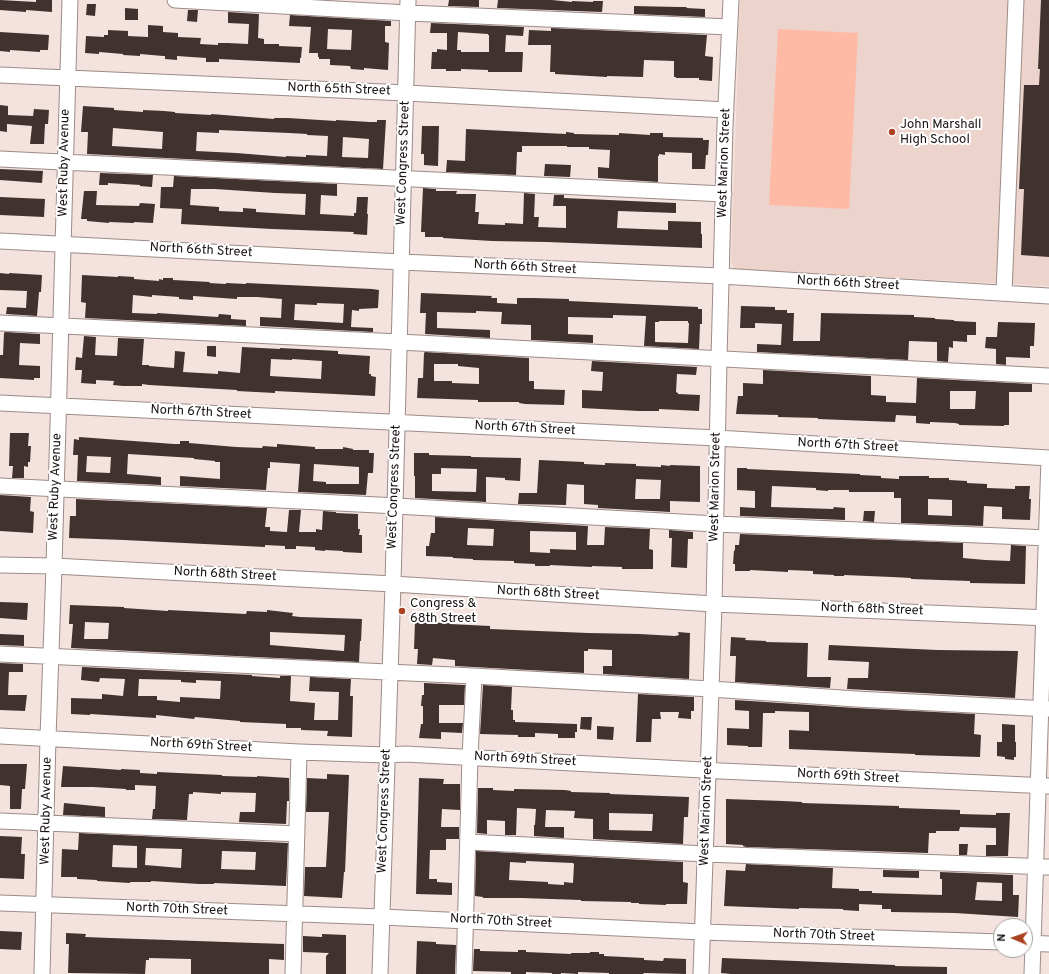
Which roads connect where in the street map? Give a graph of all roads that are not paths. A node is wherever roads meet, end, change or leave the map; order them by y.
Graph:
1 (70, 0) edge
2 (175, 0) edge
3 (731, 0) edge
4 (1016, 0) edge
5 (408, 6) edge
6 (730, 27) junction
7 (0, 75) edge
8 (67, 79) junction
9 (406, 93) junction
10 (726, 110) junction
11 (0, 159) edge
12 (65, 162) junction
13 (403, 179) junction
14 (724, 194) junction
15 (0, 241) edge
16 (63, 244) junction
17 (401, 262) junction
18 (721, 276) junction
19 (1004, 293) junction
20 (1049, 296) edge
21 (0, 323) edge
22 (61, 326) junction
23 (399, 342) junction
24 (719, 358) junction
25 (1049, 376) edge
26 (0, 403) edge
27 (59, 406) junction
28 (397, 422) junction
29 (717, 438) junction
30 (1049, 458) edge
31 (0, 486) edge
32 (56, 489) junction
33 (395, 506) junction
34 (716, 524) junction
35 (1048, 538) edge
36 (0, 565) edge
37 (54, 566) junction
38 (393, 584) junction
39 (714, 604) junction
40 (1046, 618) edge
41 (0, 654) edge
42 (51, 656) junction
43 (390, 673) junction
44 (474, 676) junction
45 (711, 689) junction
46 (1045, 708) edge
47 (0, 736) edge
48 (48, 738) junction
49 (299, 752) junction
50 (386, 755) junction
51 (470, 757) junction
52 (708, 770) junction
53 (1044, 786) edge
54 (0, 820) edge
55 (46, 822) junction
56 (297, 834) junction
57 (468, 842) junction
58 (706, 854) junction
59 (1042, 867) edge
60 (0, 903) edge
61 (44, 905) junction
62 (295, 914) junction
63 (382, 917) junction
64 (1033, 920) edge
65 (466, 921) junction
66 (703, 932) junction
67 (993, 942) edge
68 (1033, 943) edge
69 (1049, 944) edge
70 (1030, 958) edge
71 (42, 974) edge
72 (293, 974) edge
73 (380, 974) edge
74 (464, 974) edge
75 (702, 974) edge
76 (1032, 974) edge

1 - 8 street, West Ruby Avenue
2 - 5 street
3 - 6 street, West Marion Street
4 - 19 street
5 - 6 street
5 - 9 street, West Congress Street
6 - 10 street, West Marion Street
7 - 8 street, North 65th Street
8 - 9 street, North 65th Street
8 - 12 street, West Ruby Avenue
9 - 10 street, North 65th Street
9 - 13 street, West Congress Street
10 - 14 street, West Marion Street
11 - 12 street
12 - 13 street
12 - 16 street, West Ruby Avenue
13 - 14 street
13 - 17 street, West Congress Street
14 - 18 street, West Marion Street
15 - 16 street, North 66th Street
16 - 17 street, North 66th Street
16 - 22 street, West Ruby Avenue
17 - 18 street, North 66th Street
17 - 23 street, West Congress Street
18 - 19 street, North 66th Street
18 - 24 street, West Marion Street
19 - 20 street, North 66th Street
21 - 22 street
22 - 23 street
22 - 27 street, West Ruby Avenue
23 - 24 street
23 - 28 street, West Congress Street
24 - 25 street
24 - 29 street, West Marion Street
26 - 27 street, North 67th Street
27 - 28 street, North 67th Street
27 - 32 street, West Ruby Avenue
28 - 29 street, North 67th Street
28 - 33 street, West Congress Street
29 - 30 street, North 67th Street
29 - 34 street, West Marion Street
30 - 35 street
31 - 32 street
32 - 33 street
32 - 37 street, West Ruby Avenue
33 - 34 street
33 - 38 street, West Congress Street
34 - 35 street
34 - 39 street, West Marion Street
35 - 40 street
36 - 37 street, North 68th Street
37 - 38 street, North 68th Street
37 - 42 street, West Ruby Avenue
38 - 39 street, North 68th Street
38 - 43 street, West Congress Street
39 - 40 street, North 68th Street
39 - 45 street, West Marion Street
40 - 46 street
41 - 42 street
42 - 43 street
42 - 48 street, West Ruby Avenue
43 - 44 street
43 - 50 street, West Congress Street
44 - 45 street
44 - 51 street
45 - 46 street
45 - 52 street, West Marion Street
46 - 53 street
47 - 48 street, North 69th Street
48 - 49 street, North 69th Street
48 - 55 street, West Ruby Avenue
49 - 50 street, North 69th Street
49 - 56 street
50 - 51 street, North 69th Street
50 - 63 street, West Congress Street
51 - 52 street, North 69th Street
51 - 57 street
52 - 53 street, North 69th Street
52 - 58 street, West Marion Street
53 - 59 street
54 - 55 street
55 - 56 street
55 - 61 street, West Ruby Avenue
56 - 62 street
57 - 58 street
57 - 65 street
58 - 59 street
58 - 66 street, West Marion Street
59 - 64 street
60 - 61 street, North 70th Street
61 - 62 street, North 70th Street
61 - 71 street, West Ruby Avenue
62 - 63 street, North 70th Street
62 - 72 street
63 - 65 street, North 70th Street
63 - 73 street, West Congress Street
65 - 66 street, North 70th Street
65 - 74 street
66 - 67 street, North 70th Street
66 - 75 street, West Marion Street
68 - 69 street
70 - 76 street

